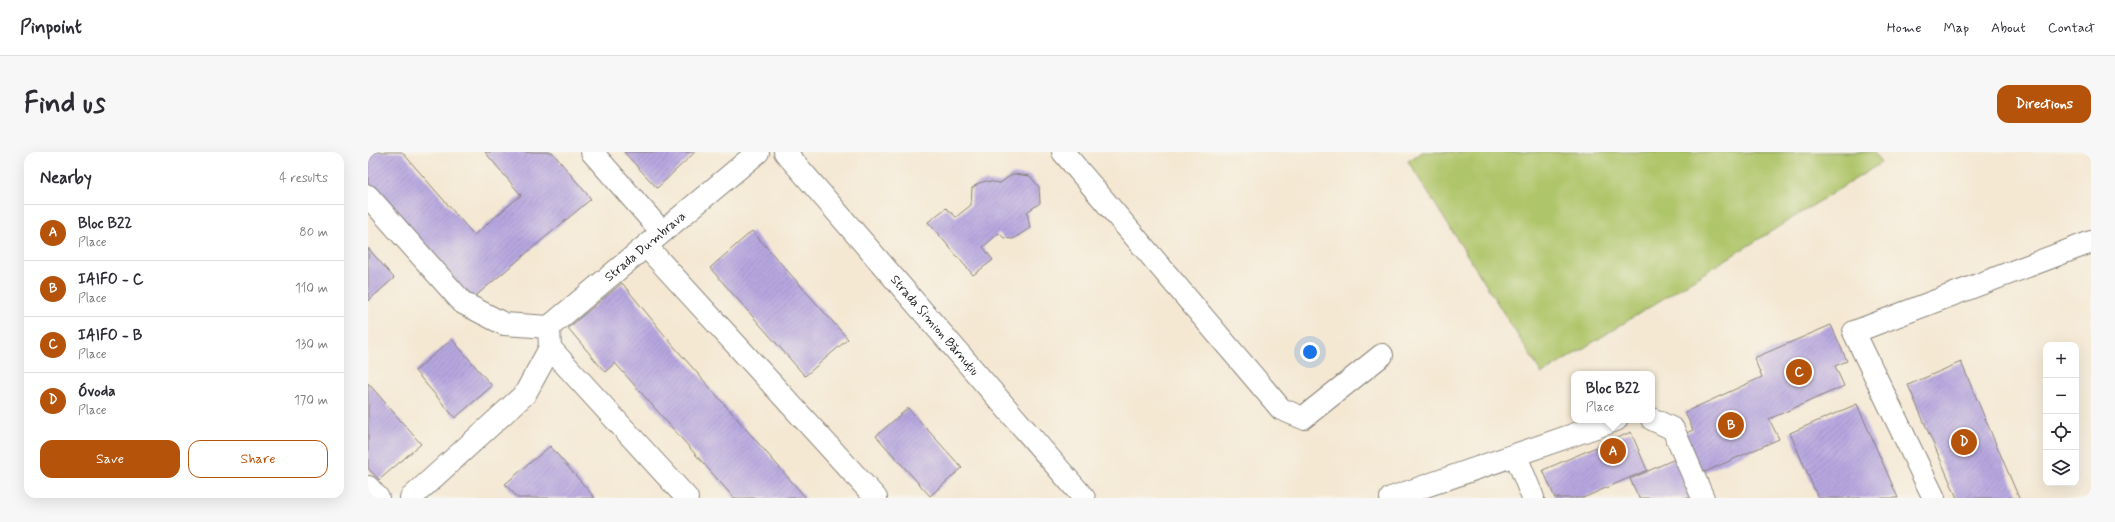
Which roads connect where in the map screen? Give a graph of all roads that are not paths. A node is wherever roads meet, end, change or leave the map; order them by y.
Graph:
1 (592, 152) edge
2 (758, 152) edge
3 (785, 152) edge
4 (1063, 152) edge
5 (368, 196) edge
6 (654, 239) junction
7 (2091, 242) edge
8 (550, 337) junction
9 (1382, 355) dead end
10 (1655, 419) edge
11 (1608, 423) edge
12 (1516, 456) junction
13 (368, 487) edge
14 (378, 498) edge
15 (412, 498) edge
16 (688, 498) edge
17 (876, 498) edge
18 (1084, 498) edge
19 (1391, 498) edge
20 (1533, 498) edge
21 (1703, 498) edge
22 (1934, 498) edge

1 - 6 street
2 - 6 street, Strada Dumbrava
3 - 18 street, Strada Simion Bărnuțiu
4 - 9 street
5 - 8 street
6 - 8 street, Strada Dumbrava
6 - 17 street
7 - 22 street
8 - 15 street, Strada Dumbrava
8 - 16 street
10 - 21 street
11 - 12 street
12 - 19 street
12 - 20 street
13 - 14 street

